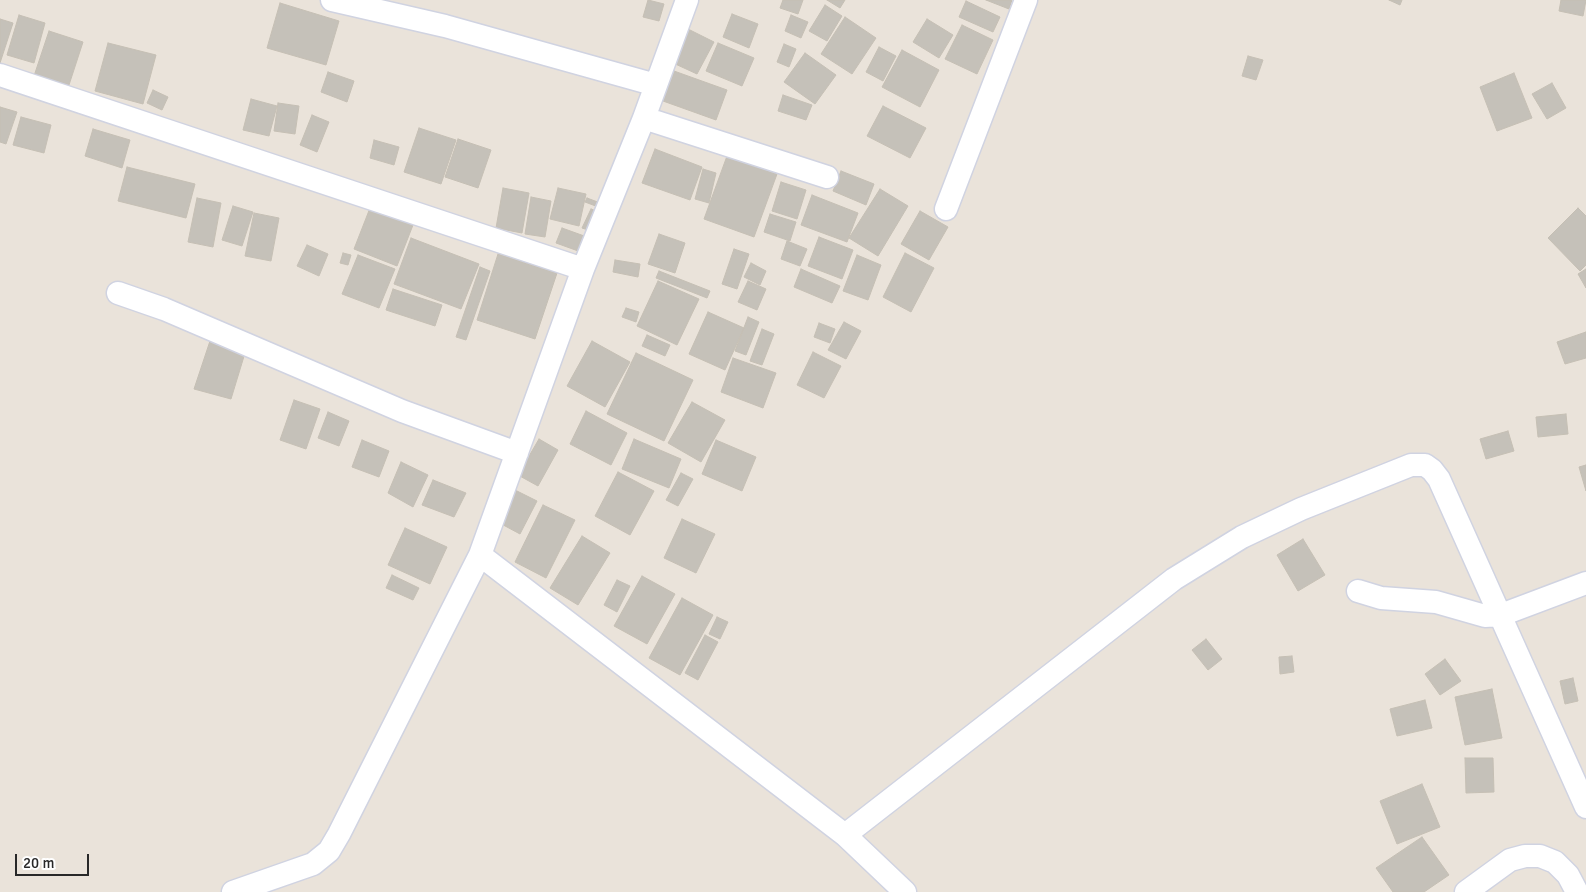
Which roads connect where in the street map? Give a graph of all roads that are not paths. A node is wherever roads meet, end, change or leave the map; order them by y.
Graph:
1 (332, 0) edge
2 (687, 0) edge
3 (1026, 0) edge
4 (0, 75) edge
5 (656, 85) junction
6 (644, 118) junction
7 (828, 177) dead end
8 (946, 209) dead end
9 (583, 269) junction
10 (118, 293) dead end
11 (517, 453) junction
12 (480, 555) junction
13 (1586, 583) edge
14 (1358, 591) dead end
15 (1500, 615) junction
16 (1586, 807) edge
17 (846, 835) junction
18 (233, 892) edge
19 (905, 892) edge
20 (1466, 892) edge
21 (1577, 892) edge

1 - 5 street
2 - 5 street
3 - 8 street
4 - 9 street
5 - 6 street
6 - 7 street
6 - 9 street
9 - 11 street
10 - 11 street
11 - 12 street
12 - 17 street
12 - 18 street
13 - 15 street
14 - 15 street
15 - 16 street
15 - 17 street
17 - 19 street
20 - 21 street

